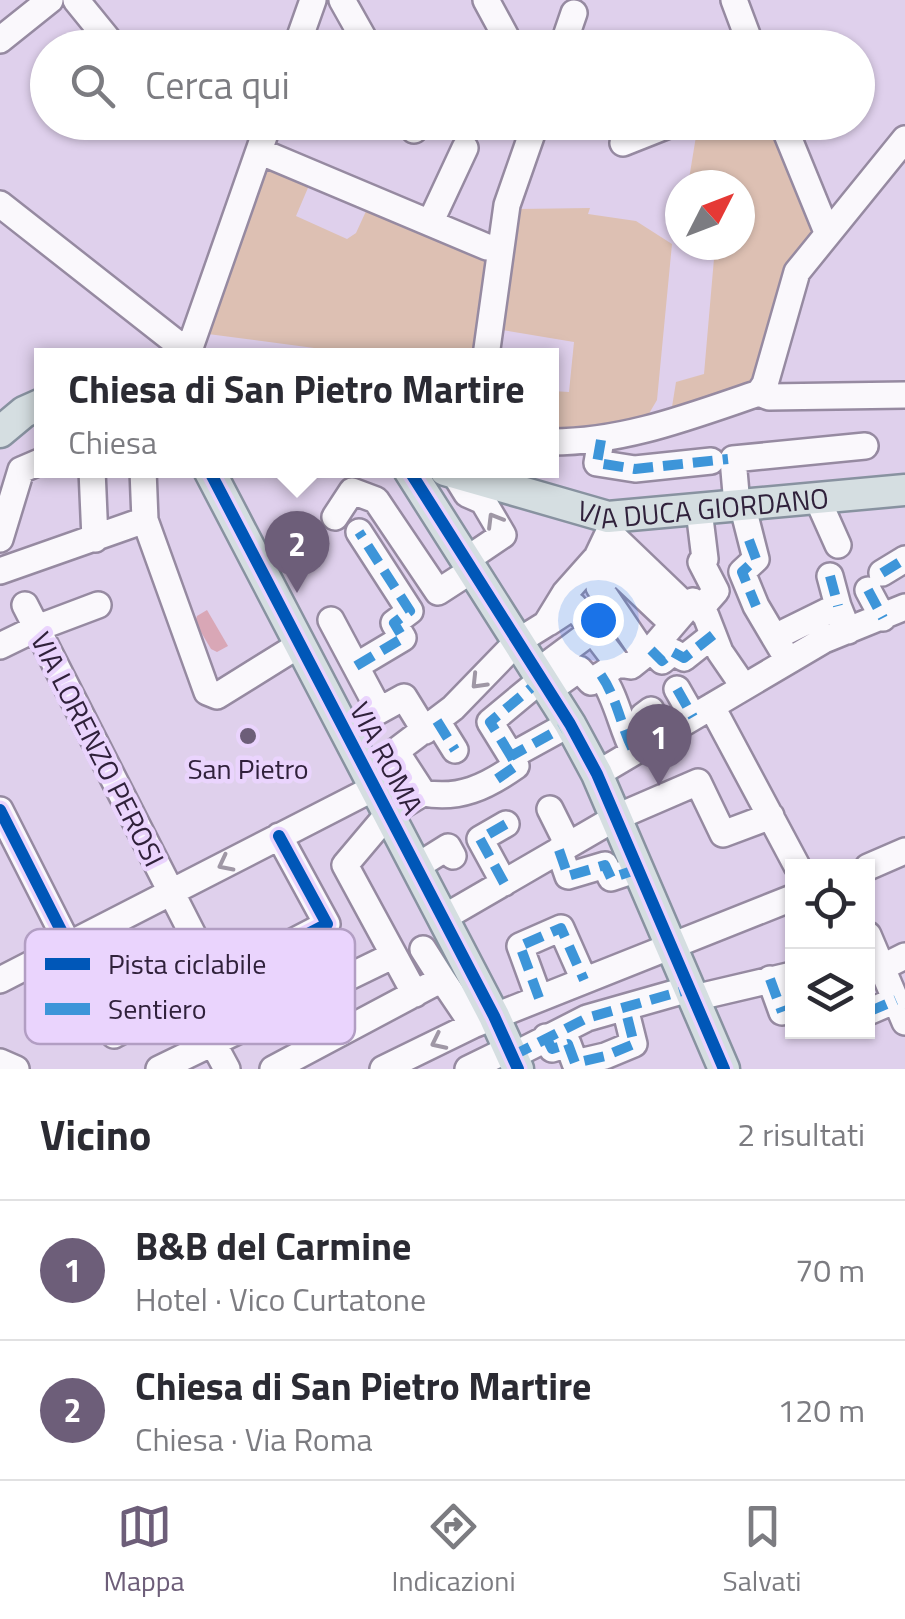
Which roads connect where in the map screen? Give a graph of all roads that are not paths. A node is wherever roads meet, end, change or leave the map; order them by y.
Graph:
1 (50, 0) edge
2 (76, 0) edge
3 (313, 0) edge
4 (342, 0) edge
5 (486, 0) edge
6 (734, 0) edge
7 (574, 13) dead end
8 (100, 30) edge
9 (302, 30) edge
10 (359, 30) edge
11 (502, 30) edge
12 (568, 30) edge
13 (745, 30) edge
14 (0, 40) edge
15 (262, 140) edge
16 (529, 140) edge
17 (633, 140) edge
18 (790, 140) edge
19 (905, 140) edge
20 (623, 144) dead end
21 (465, 148) dead end
22 (258, 151) junction
23 (0, 204) edge
24 (430, 223) junction
25 (828, 232) junction
26 (488, 248) dead end
27 (185, 348) edge
28 (191, 348) edge
29 (487, 348) edge
30 (759, 393) junction
31 (905, 395) edge
32 (34, 408) edge
33 (0, 432) edge
34 (602, 440) junction
35 (559, 442) edge
36 (865, 446) dead end
37 (724, 460) junction
38 (34, 464) edge
39 (92, 478) edge
40 (143, 478) edge
41 (213, 478) edge
42 (415, 478) edge
43 (455, 478) edge
44 (469, 478) edge
45 (905, 490) edge
46 (817, 498) junction
47 (740, 505) junction
48 (699, 510) junction
49 (335, 517) dead end
50 (145, 520) junction
51 (359, 532) dead end
52 (0, 538) edge
53 (96, 539) junction
54 (749, 540) junction
55 (838, 545) dead end
56 (620, 550) junction
57 (705, 558) junction
58 (905, 559) edge
59 (469, 565) junction
60 (0, 571) edge
61 (830, 576) dead end
62 (98, 605) dead end
63 (838, 606) junction
64 (687, 613) junction
65 (898, 613) edge
66 (31, 617) junction
67 (331, 620) dead end
68 (585, 621) junction
69 (546, 624) junction
70 (848, 631) junction
71 (517, 642) junction
72 (299, 645) junction
73 (0, 646) edge
74 (724, 647) junction
75 (782, 649) junction
76 (648, 652) junction
77 (356, 666) junction
78 (609, 670) junction
79 (539, 684) junction
80 (744, 687) junction
81 (677, 689) dead end
82 (380, 710) junction
83 (651, 710) dead end
84 (703, 712) junction
85 (431, 726) junction
86 (344, 730) junction
87 (560, 730) dead end
88 (645, 746) junction
89 (400, 750) junction
90 (455, 750) dead end
91 (511, 756) junction
92 (597, 774) junction
93 (376, 792) junction
94 (430, 794) junction
95 (550, 809) dead end
96 (0, 810) edge
97 (771, 816) junction
98 (617, 817) junction
99 (506, 824) dead end
100 (279, 836) junction
101 (554, 848) junction
102 (905, 852) edge
103 (454, 856) dead end
104 (793, 859) edge
105 (875, 864) edge
106 (416, 867) junction
107 (638, 870) junction
108 (504, 882) junction
109 (171, 892) junction
110 (785, 901) edge
111 (443, 918) junction
112 (60, 929) edge
113 (99, 929) edge
114 (190, 929) edge
115 (318, 929) edge
116 (670, 945) junction
117 (423, 949) dead end
118 (880, 955) edge
119 (392, 956) junction
120 (25, 967) edge
121 (355, 974) edge
122 (781, 977) edge
123 (442, 979) junction
124 (0, 980) edge
125 (584, 980) junction
126 (415, 994) junction
127 (691, 994) junction
128 (538, 998) junction
129 (625, 1008) junction
130 (900, 1011) edge
131 (782, 1012) dead end
132 (875, 1012) edge
133 (483, 1020) junction
134 (355, 1026) edge
135 (546, 1038) junction
136 (211, 1044) edge
137 (214, 1044) edge
138 (320, 1044) edge
139 (513, 1058) edge
140 (622, 1060) edge
141 (0, 1062) edge
142 (387, 1068) edge
143 (16, 1069) edge
144 (159, 1069) edge
145 (227, 1069) edge
146 (273, 1069) edge
147 (468, 1069) edge
148 (724, 1069) edge

1 - 14 street
2 - 8 street
3 - 9 street
4 - 10 street
5 - 11 street
6 - 13 street
7 - 12 street
15 - 22 street
16 - 29 street
17 - 20 street
18 - 25 street
19 - 25 street
21 - 24 street
22 - 24 street
22 - 28 street
23 - 27 street
24 - 26 street
25 - 30 street
30 - 31 street
30 - 34 street
32 - 33 main road
34 - 35 street
34 - 37 street
36 - 37 street
37 - 47 street
38 - 52 street
39 - 53 street
40 - 50 street
41 - 72 main road, VIA ROMA
42 - 59 main road
59 -> 43 street
44 - 56 main road, VIA DUCA GIORDANO
45 - 46 main road, VIA DUCA GIORDANO
46 - 47 main road, VIA DUCA GIORDANO
46 - 55 street
47 - 48 main road, VIA DUCA GIORDANO
47 - 54 street
48 - 56 main road, VIA DUCA GIORDANO
48 - 57 street
49 - 59 street
50 - 53 street
50 - 72 street
51 - 77 street
53 - 60 street
54 - 57 street
54 - 75 street
56 - 64 street
56 - 69 street
56 - 76 street
57 - 64 street
58 - 65 street
59 - 71 main road
61 - 63 street
62 - 66 street
63 - 70 street
63 - 75 street
64 - 74 street
64 - 76 street
65 - 70 street
66 - 73 street
66 - 109 street, VIA LORENZO PEROSI
67 - 77 street
68 - 69 street
68 - 78 street
68 - 79 street
69 - 71 street
70 - 75 street
71 - 79 main road
71 -> 85 street
72 - 86 main road, VIA ROMA
74 - 76 street
74 - 80 street
75 - 80 street
76 - 78 street
77 - 82 street
78 - 79 street
78 - 88 street
79 - 91 street
79 - 92 main road
80 - 84 street
81 - 84 street
82 - 85 street
82 - 86 street
83 - 88 street
84 - 88 street
84 - 97 street
85 - 89 street
85 - 90 street
86 - 93 main road, VIA ROMA
87 - 91 street
88 - 92 street
89 - 93 street
89 - 94 street
91 - 94 street
92 - 98 main road
93 - 94 street
93 - 100 street
93 - 106 main road, VIA ROMA
93 - 119 street
95 - 101 street
96 - 112 street
97 - 98 street
97 - 104 street
98 - 101 street
98 - 107 main road
99 - 108 street
100 -> 109 street
100 - 115 street
101 - 107 street
101 - 108 street
102 - 105 street
103 - 106 street
106 - 111 main road, VIA ROMA
107 - 116 main road
108 - 111 street
109 - 113 street
109 - 114 street, VIA LORENZO PEROSI
110 - 116 street
111 - 133 main road, VIA ROMA
116 - 125 street
116 - 127 main road
117 - 123 street
118 - 130 street
119 - 121 street
119 - 126 street
120 - 124 street
122 - 127 street
122 - 131 street
123 - 126 street
123 - 133 street
125 - 128 street
125 - 128 street
126 - 134 street
127 - 129 street
127 - 148 main road
128 - 133 street
129 - 135 street
129 - 140 street
130 - 132 street
133 - 139 main road, VIA ROMA
133 -> 142 street
135 - 139 street
135 - 140 street
136 - 144 street
137 - 145 street
138 - 146 street
139 - 147 street
141 - 143 street

